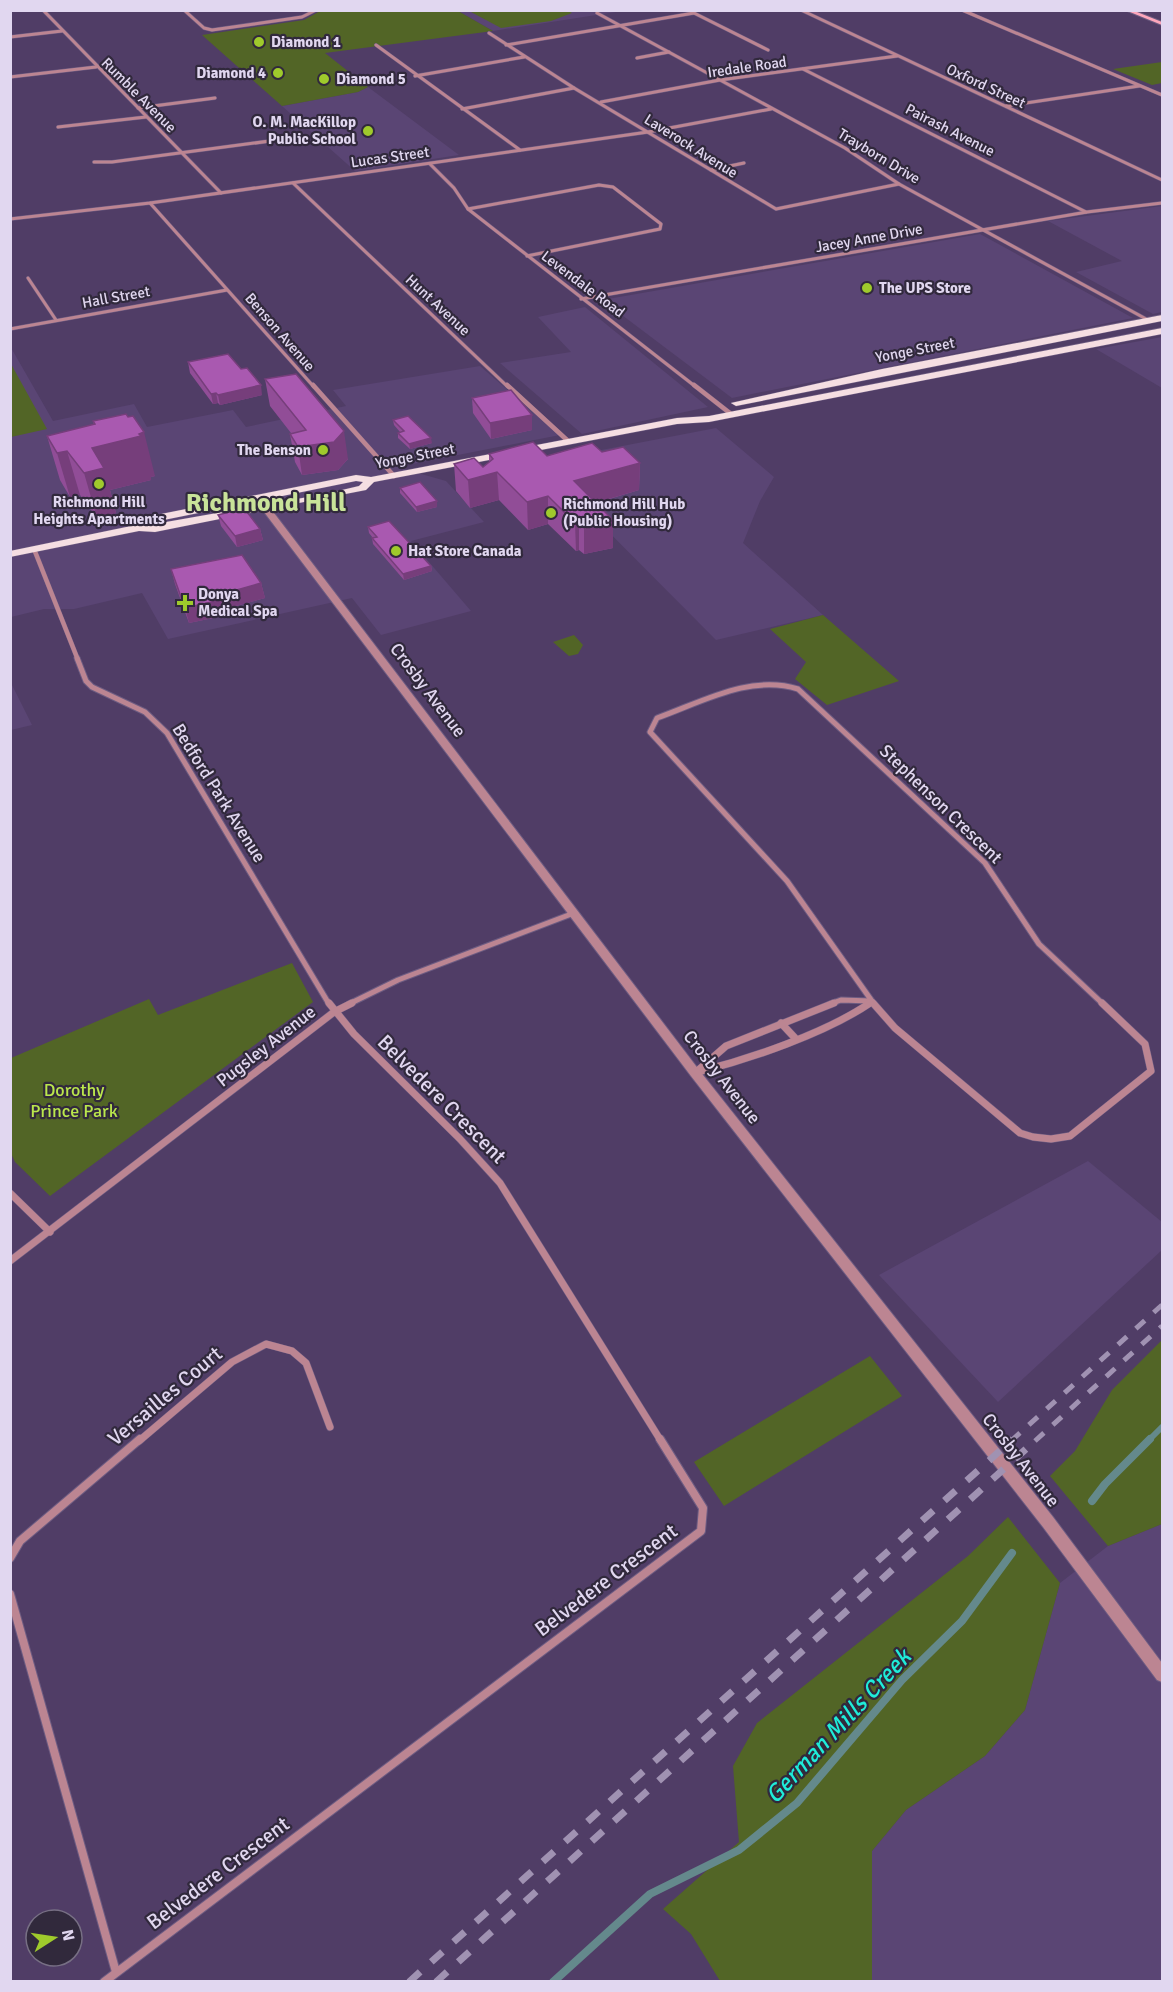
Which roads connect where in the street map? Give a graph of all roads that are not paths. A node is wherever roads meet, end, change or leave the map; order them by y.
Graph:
1 (43, 10) edge
2 (184, 10) edge
3 (316, 10) edge
4 (689, 10) edge
5 (801, 10) edge
6 (962, 10) edge
7 (1128, 10) edge
8 (597, 13) dead end
9 (694, 13) junction
10 (1162, 24) edge
11 (621, 26) junction
12 (62, 31) junction
13 (489, 33) dead end
14 (10, 36) edge
15 (376, 45) dead end
16 (506, 45) junction
17 (768, 50) dead end
18 (669, 52) junction
19 (897, 56) junction
20 (524, 57) junction
21 (637, 57) dead end
22 (96, 66) junction
23 (803, 69) junction
24 (415, 76) junction
25 (10, 77) edge
26 (720, 80) junction
27 (1141, 86) junction
28 (574, 88) junction
29 (1162, 95) edge
30 (215, 98) dead end
31 (601, 102) junction
32 (1006, 106) junction
33 (138, 108) junction
34 (462, 109) junction
35 (771, 109) junction
36 (146, 117) junction
37 (58, 127) dead end
38 (648, 132) junction
39 (300, 137) dead end
40 (520, 150) junction
41 (182, 153) junction
42 (94, 162) dead end
43 (744, 163) dead end
44 (430, 164) junction
45 (711, 170) junction
46 (1162, 180) edge
47 (293, 183) junction
48 (899, 184) junction
49 (221, 193) junction
50 (150, 203) junction
51 (1162, 203) edge
52 (468, 209) junction
53 (1087, 212) junction
54 (10, 219) edge
55 (981, 230) junction
56 (527, 256) junction
57 (28, 278) dead end
58 (226, 290) junction
59 (581, 298) junction
60 (1162, 318) edge
61 (56, 320) junction
62 (1148, 320) junction
63 (10, 329) edge
64 (1162, 331) edge
65 (722, 406) junction
66 (731, 414) junction
67 (677, 421) junction
68 (568, 441) junction
69 (394, 476) junction
70 (371, 480) junction
71 (258, 498) junction
72 (268, 507) junction
73 (139, 528) junction
74 (34, 549) junction
75 (10, 554) edge
76 (574, 913) junction
77 (871, 1001) junction
78 (334, 1012) junction
79 (782, 1023) junction
80 (795, 1038) junction
81 (695, 1073) junction
82 (10, 1193) edge
83 (50, 1232) junction
84 (10, 1261) edge
85 (330, 1427) dead end
86 (10, 1558) edge
87 (10, 1594) edge
88 (1162, 1675) edge
89 (116, 1972) junction
90 (104, 1982) edge

1 - 12 street, Rumble Avenue
2 - 3 street
4 - 9 street
5 - 19 street, Oxford Street
6 - 27 street
7 - 10 main road
8 - 11 street, Trayborn Drive
9 - 11 street
9 - 17 street
11 - 16 street
11 - 18 street, Trayborn Drive
12 - 14 street
12 - 22 street, Rumble Avenue
13 - 16 street, Laverock Avenue
15 - 24 street
16 - 20 street, Laverock Avenue
18 - 21 street
18 - 26 street, Trayborn Drive
19 - 23 street, Iredale Road
19 - 32 street, Oxford Street
20 - 24 street
20 - 28 street, Laverock Avenue
22 - 25 street
22 - 33 street, Rumble Avenue
23 - 26 street, Iredale Road
23 - 53 street, Pairash Avenue
24 - 34 street
26 - 31 street, Iredale Road
26 - 35 street, Trayborn Drive
27 - 29 street
27 - 32 street
28 - 31 street, Laverock Avenue
28 - 34 street
30 - 33 street
31 - 38 street, Laverock Avenue
32 - 46 street, Oxford Street
33 - 36 street, Rumble Avenue
34 - 40 street
35 - 38 street, Lucas Street
35 - 48 street, Trayborn Drive
36 - 37 street
36 - 41 street, Rumble Avenue
38 - 40 street, Lucas Street
38 - 45 street, Laverock Avenue
39 - 41 street
40 - 44 street, Lucas Street
41 - 42 street
41 - 49 street, Rumble Avenue
43 - 45 street
44 - 47 street, Lucas Street
44 - 52 street, Levendale Road
45 - 48 street, Laverock Avenue
47 - 49 street, Lucas Street
47 - 68 street, Hunt Avenue
48 - 55 street, Trayborn Drive
49 - 50 street, Lucas Street
50 - 54 street, Lucas Street
50 - 58 street, Benson Avenue
51 - 53 street, Jacey Anne Drive
52 - 56 street, Levendale Road
52 - 56 street
53 - 55 street, Jacey Anne Drive
55 - 59 street, Jacey Anne Drive
55 - 62 street, Trayborn Drive
56 - 59 street, Levendale Road
57 - 61 street
58 - 61 street, Hall Street
58 - 69 street, Benson Avenue
59 - 65 street, Levendale Road
60 - 62 main road, Yonge Street
61 - 63 street, Hall Street
62 - 65 main road, Yonge Street
64 - 66 main road, Yonge Street
65 - 66 street, Levendale Road
65 - 67 main road, Yonge Street
66 - 67 main road, Yonge Street
67 - 68 main road, Yonge Street
68 - 69 main road, Yonge Street
69 - 70 main road, Yonge Street
70 - 71 main road, Yonge Street
70 - 72 main road, Yonge Street
71 - 72 street, Crosby Avenue
71 - 73 main road, Yonge Street
72 - 73 main road, Yonge Street
72 - 76 street, Crosby Avenue
73 - 74 main road, Yonge Street
74 - 75 main road, Yonge Street
74 - 78 street, Bedford Park Avenue
76 - 78 street, Pugsley Avenue
76 - 81 street, Crosby Avenue
77 - 77 street, Stephenson Crescent
77 - 79 street
77 - 80 street
78 - 83 street, Pugsley Avenue
78 - 89 street, Belvedere Crescent
79 - 80 street
79 - 81 street
80 - 81 street
81 - 88 street, Crosby Avenue
82 - 83 street
83 - 84 street, Pugsley Avenue
85 - 86 street, Versailles Court
87 - 89 street
89 - 90 street, Belvedere Crescent

